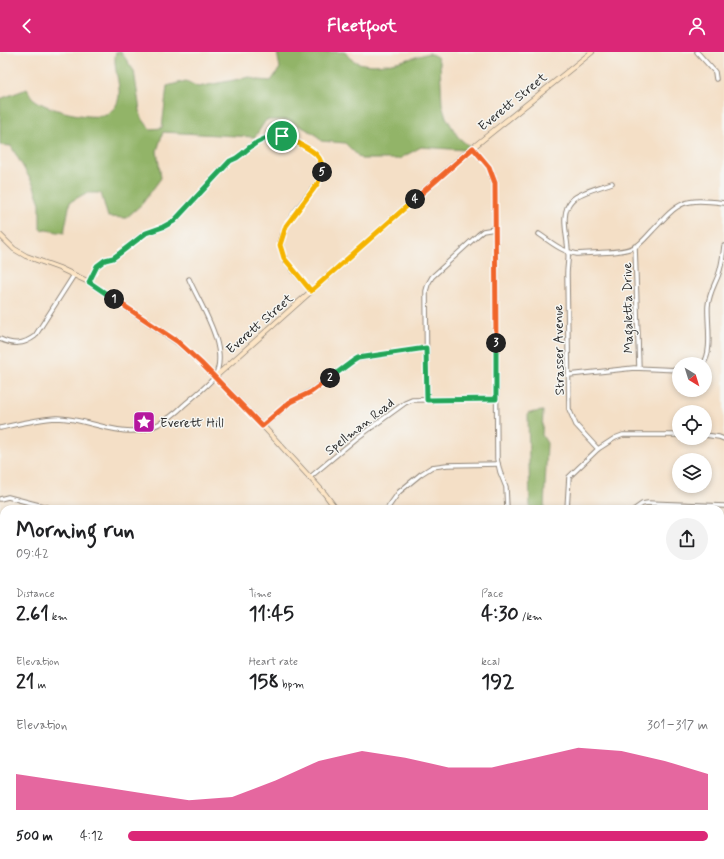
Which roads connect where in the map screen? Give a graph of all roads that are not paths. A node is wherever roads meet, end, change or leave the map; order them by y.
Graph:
1 (592, 52) edge
2 (697, 52) edge
3 (716, 79) dead end
4 (473, 148) junction
5 (612, 183) dead end
6 (724, 203) edge
7 (495, 229) junction
8 (539, 234) dead end
9 (0, 235) edge
10 (635, 246) junction
11 (724, 246) edge
12 (568, 252) junction
13 (74, 275) junction
14 (189, 279) dead end
15 (89, 282) junction
16 (311, 291) junction
17 (0, 339) edge
18 (426, 348) junction
19 (707, 357) edge
20 (639, 368) junction
21 (672, 370) edge
22 (569, 375) junction
23 (214, 377) junction
24 (496, 399) junction
25 (427, 400) junction
26 (262, 426) junction
27 (0, 428) edge
28 (672, 435) edge
29 (712, 436) edge
30 (724, 439) edge
31 (598, 449) junction
32 (498, 464) junction
33 (309, 478) junction
34 (0, 499) edge
35 (667, 504) joint
36 (39, 505) edge
37 (333, 505) edge
38 (390, 505) edge
39 (507, 505) edge
40 (567, 505) edge
41 (641, 505) edge
42 (696, 505) edge

1 - 4 street, Everett Street
2 - 3 street
4 - 7 street
4 - 16 street, Everett Street
5 - 12 street, Strasser Avenue
6 - 10 street
7 - 18 street
7 - 24 street
8 - 12 street
9 - 13 street
10 - 12 street
10 - 20 street, Magaletta Drive
11 - 19 street
12 - 22 street, Strasser Avenue
13 - 15 street
13 - 17 street
14 - 23 street
15 - 16 street
15 - 23 street
16 - 23 street, Everett Street
18 - 25 street
18 - 26 street
20 - 21 street
20 - 22 street
22 - 31 street, Strasser Avenue
23 - 26 street
23 - 27 street
24 - 25 street, Spellman Road
24 - 32 street
25 - 33 street, Spellman Road
26 - 33 street
28 - 31 street
29 - 30 street
31 - 40 street
32 - 38 street
32 - 39 street
33 - 37 street
34 - 36 street
35 - 41 street
35 - 42 street

